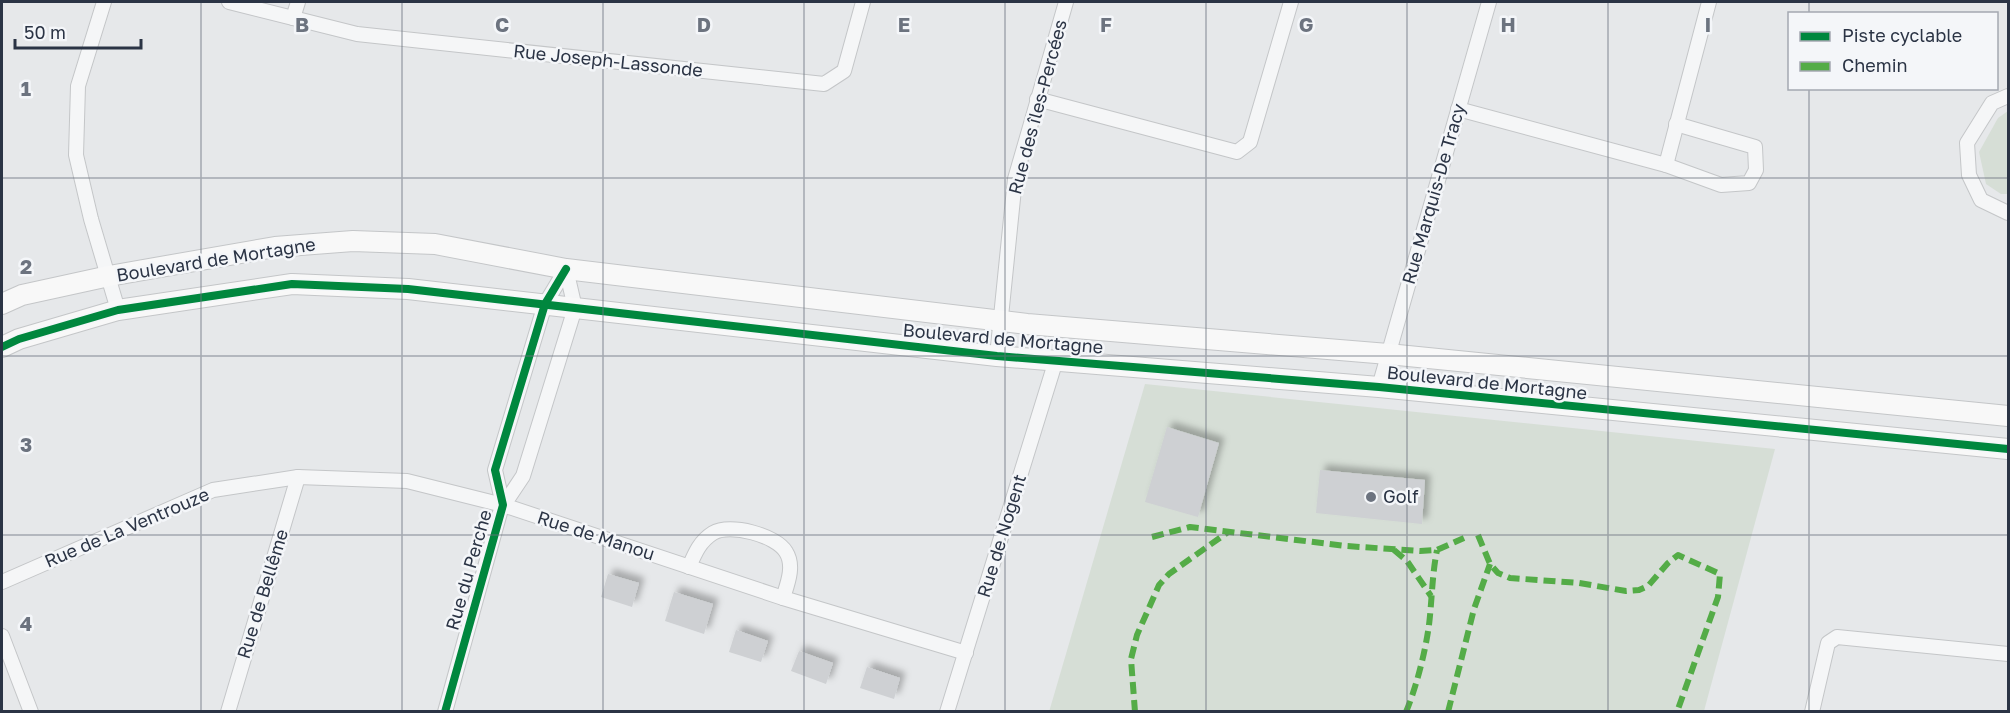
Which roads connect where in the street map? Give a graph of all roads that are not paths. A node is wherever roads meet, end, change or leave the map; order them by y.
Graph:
1 (104, 2) edge
2 (229, 2) edge
3 (298, 2) edge
4 (863, 2) edge
5 (1066, 2) edge
6 (1291, 2) edge
7 (1490, 2) edge
8 (1709, 2) edge
9 (293, 18) junction
10 (2008, 96) edge
11 (1037, 99) junction
12 (1458, 109) junction
13 (1676, 124) junction
14 (1666, 165) junction
15 (2008, 213) edge
16 (566, 269) junction
17 (109, 276) junction
18 (2, 304) edge
19 (545, 304) junction
20 (575, 308) junction
21 (118, 310) junction
22 (1002, 320) junction
23 (2, 347) edge
24 (1388, 354) junction
25 (997, 356) junction
26 (1056, 360) junction
27 (1379, 387) junction
28 (2008, 416) edge
29 (2008, 449) edge
30 (298, 477) junction
31 (503, 505) junction
32 (689, 567) junction
33 (2, 582) edge
34 (783, 598) junction
35 (2, 636) edge
36 (966, 653) junction
37 (2008, 654) edge
38 (31, 711) edge
39 (228, 711) edge
40 (445, 711) edge
41 (947, 711) edge
42 (1812, 711) edge

1 - 17 street
2 - 9 street, Rue Joseph-Lassonde
3 - 9 street
4 - 9 street, Rue Joseph-Lassonde
5 - 11 street, Rue des îles-Percées
6 - 11 street
7 - 12 street, Rue Marquis-De Tracy
8 - 13 street
10 - 15 street
11 - 22 street, Rue des îles-Percées
12 - 14 street
12 - 24 street, Rue Marquis-De Tracy
13 - 14 street
13 - 14 street
16 - 17 main road, Boulevard de Mortagne
16 - 19 street, Rue du Perche
16 - 20 street
16 - 22 main road, Boulevard de Mortagne
17 - 18 main road, Boulevard de Mortagne
17 - 21 street
19 - 20 main road, Boulevard de Mortagne
19 - 21 main road, Boulevard de Mortagne
19 - 31 street, Rue du Perche
20 - 25 main road, Boulevard de Mortagne
20 - 31 street, Rue du Perche
21 - 23 main road, Boulevard de Mortagne
22 - 24 main road, Boulevard de Mortagne
22 - 25 street, Rue des îles-Percées
24 - 27 street, Rue Marquis-De Tracy
24 - 28 main road, Boulevard de Mortagne
25 - 26 main road, Boulevard de Mortagne
26 - 27 main road, Boulevard de Mortagne
26 - 36 street, Rue de Nogent
27 - 29 main road, Boulevard de Mortagne
30 - 31 street, Rue de La Ventrouze
30 - 33 street, Rue de La Ventrouze
30 - 39 street, Rue de Bellême
31 - 32 street, Rue de Manou
31 - 40 street, Rue du Perche
32 - 34 street, Rue de Manou
32 - 34 street
34 - 36 street, Rue de Manou
35 - 38 street
36 - 41 street, Rue de Nogent
37 - 42 street

